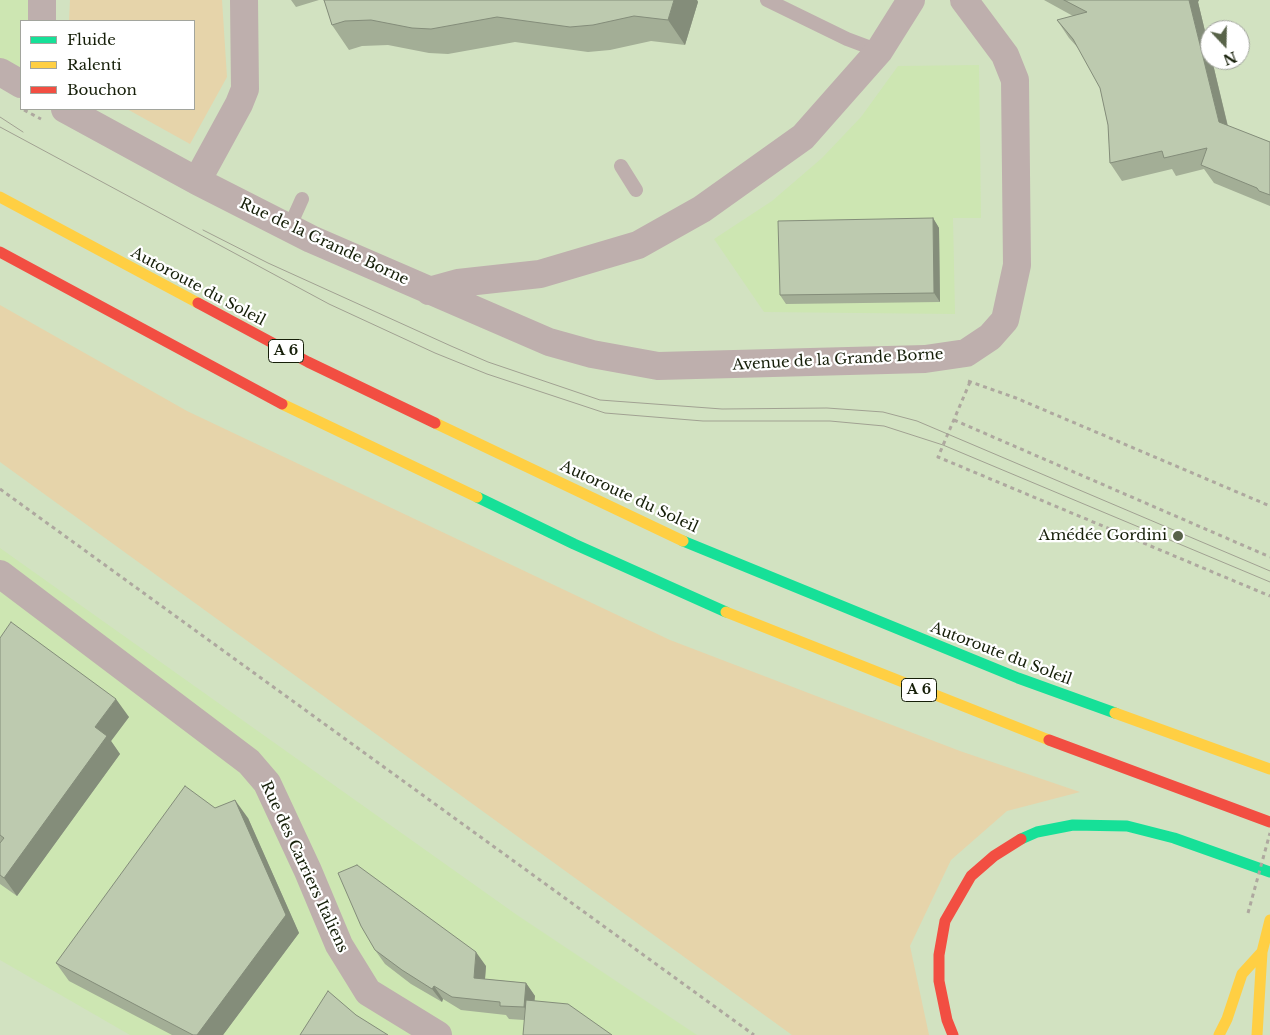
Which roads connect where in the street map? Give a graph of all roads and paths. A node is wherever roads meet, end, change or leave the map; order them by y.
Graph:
1 (42, 0) edge
2 (244, 0) edge
3 (767, 0) edge
4 (911, 0) edge
5 (964, 0) edge
6 (42, 20) edge
7 (879, 51) junction
8 (0, 72) edge
9 (20, 83) edge
10 (67, 110) edge
11 (621, 166) dead end
12 (197, 181) junction
13 (636, 190) dead end
14 (0, 197) edge
15 (302, 199) dead end
16 (289, 228) junction
17 (0, 252) edge
18 (429, 291) junction
19 (966, 352) junction
20 (592, 354) joint
21 (954, 420) junction
22 (0, 489) edge
23 (1270, 557) edge
24 (0, 574) edge
25 (1270, 596) edge
26 (1270, 769) edge
27 (1270, 822) edge
28 (1270, 833) edge
29 (1270, 872) edge
30 (1248, 913) dead end
31 (1270, 920) edge
32 (1262, 952) junction
33 (438, 1035) edge
34 (754, 1035) edge
35 (953, 1035) edge
36 (1219, 1035) edge
37 (1257, 1035) edge

1 - 6 street
2 - 12 street
3 - 7 lane
4 - 7 street
5 - 19 street, Avenue de la Grande Borne
7 - 18 street
8 - 9 street
10 - 12 street, Rue de la Grande Borne
11 - 13 lane
12 - 16 street, Rue de la Grande Borne
14 - 26 main road, Autoroute du Soleil / A 6
15 - 16 lane
16 - 18 street, Rue de la Grande Borne
17 - 27 main road, A 6
18 - 20 street, Rue de la Grande Borne
19 - 20 street, Avenue de la Grande Borne
19 - 21 path
21 - 23 path
21 - 25 path
22 - 34 path
24 - 33 street, Rue des Carriers Italiens
28 - 30 path, bridge
29 - 35 main road
31 - 32 main road
32 - 36 main road
32 - 37 main road

